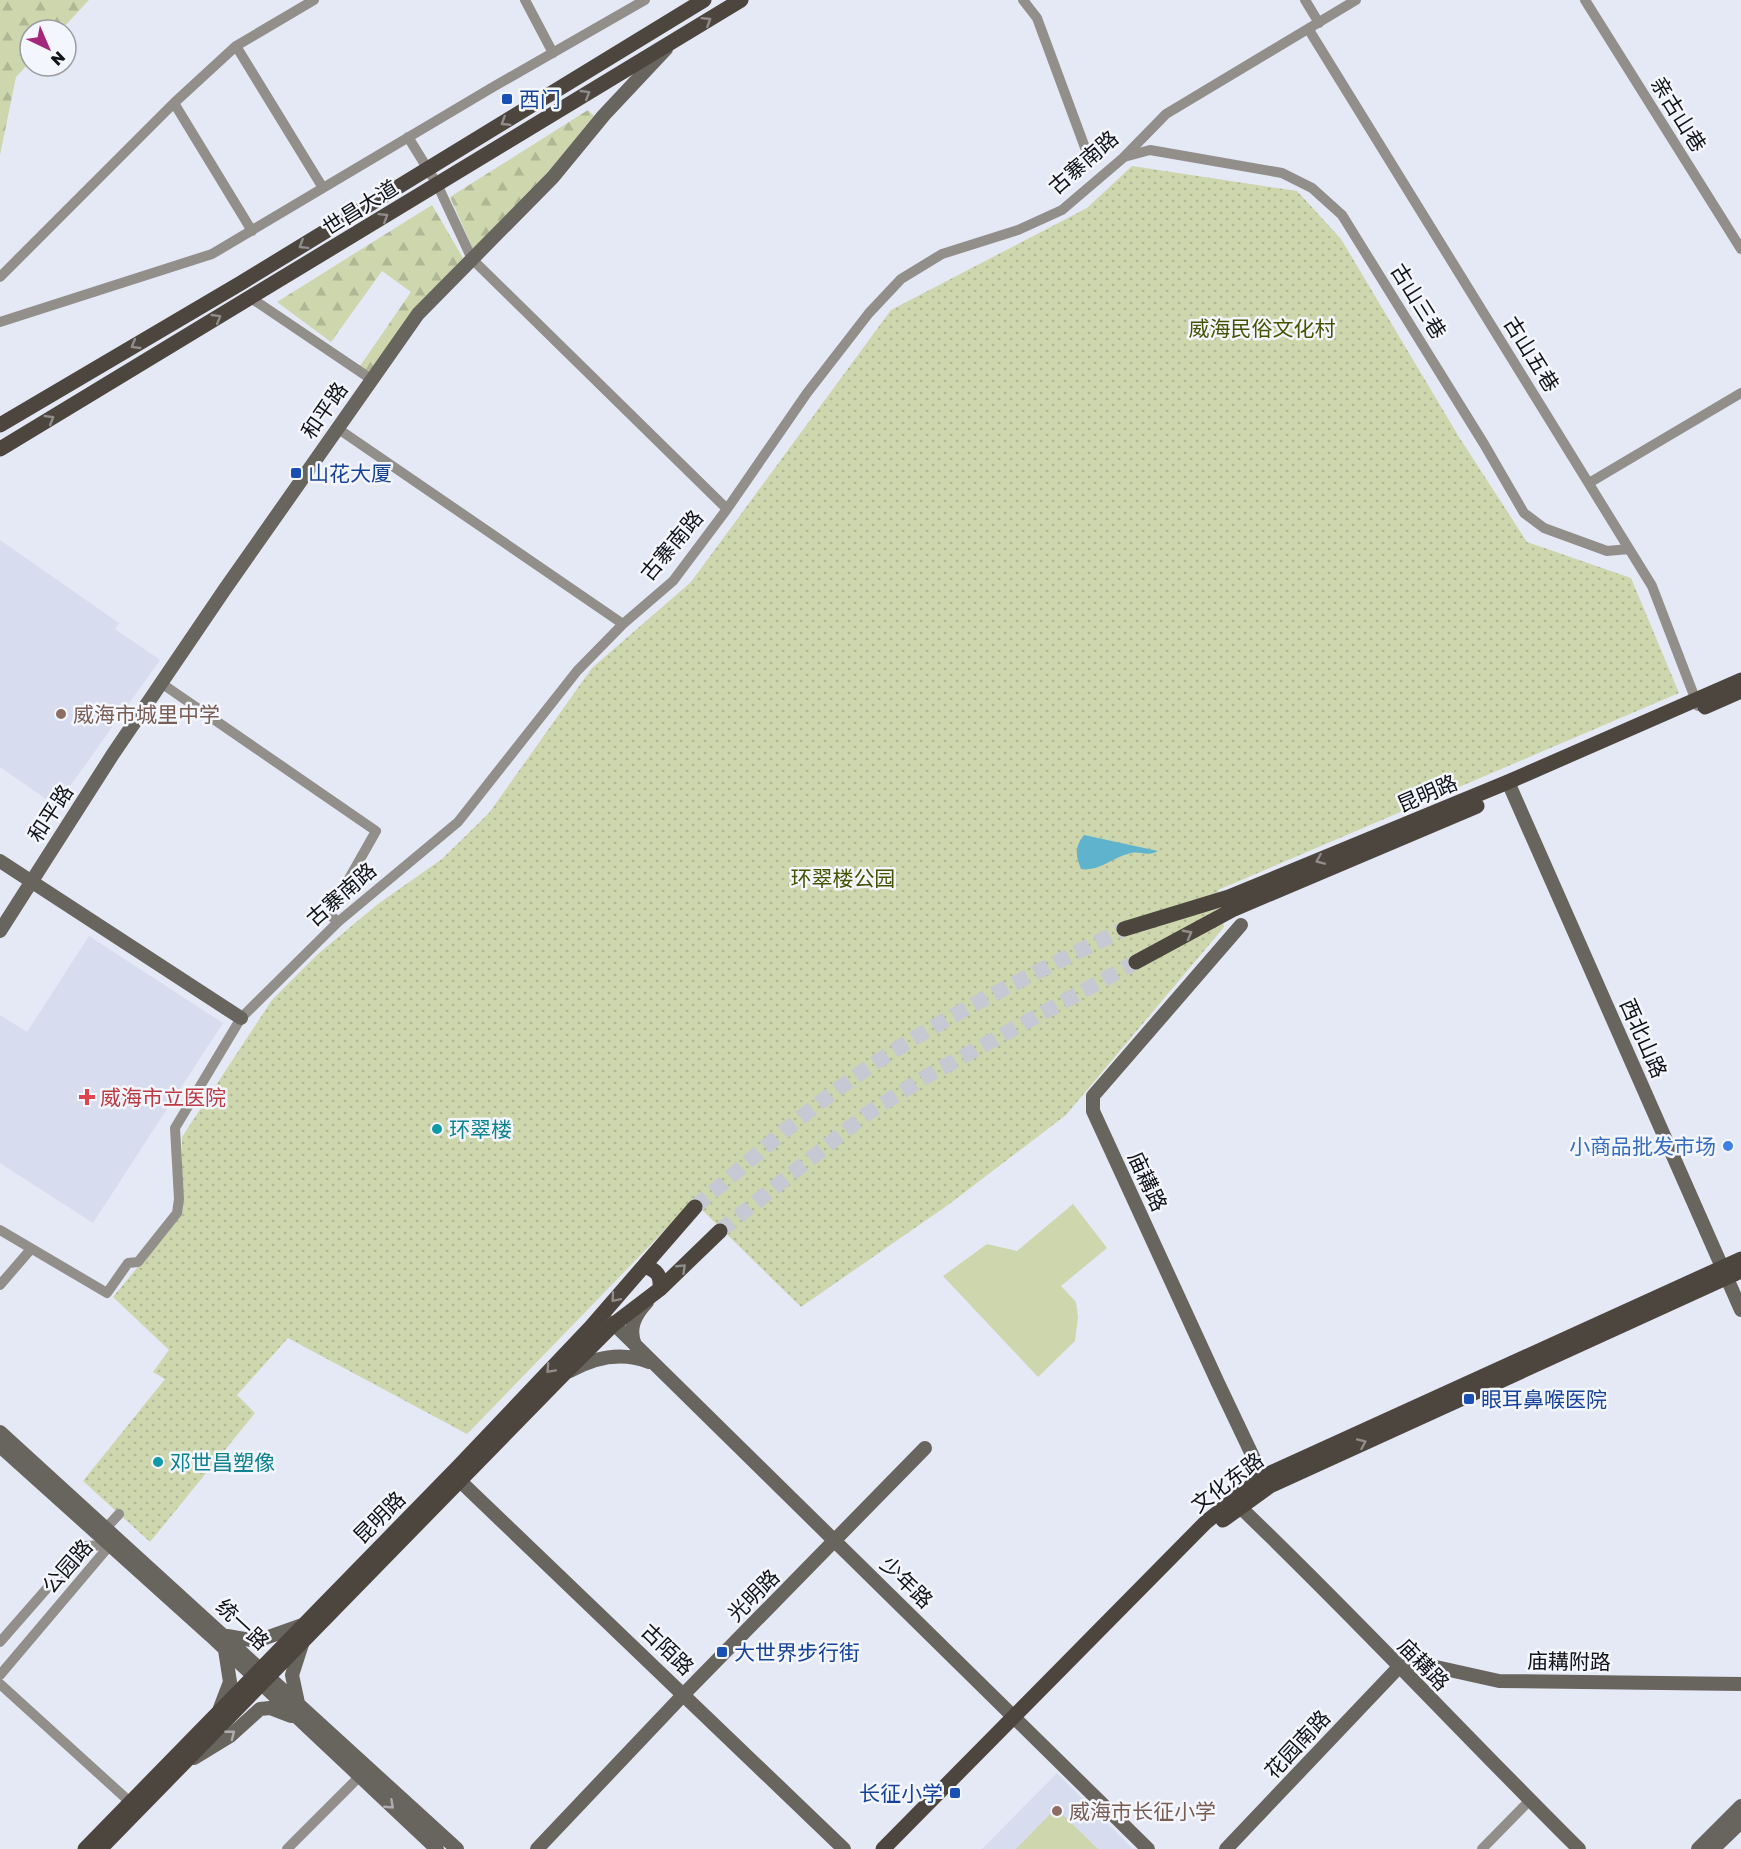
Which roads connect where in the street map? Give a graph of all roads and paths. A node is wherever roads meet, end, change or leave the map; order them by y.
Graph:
1 (314, 0) edge
2 (525, 0) edge
3 (645, 0) edge
4 (704, 0) edge
5 (741, 0) edge
6 (1023, 0) edge
7 (1305, 0) edge
8 (1356, 0) edge
9 (1585, 0) edge
10 (1319, 23) junction
11 (662, 25) junction
12 (1309, 30) junction
13 (671, 43) junction
14 (236, 46) junction
15 (553, 52) junction
16 (174, 103) junction
17 (408, 137) junction
18 (1087, 153) dead end
19 (1123, 158) junction
20 (427, 168) junction
21 (437, 184) junction
22 (323, 188) junction
23 (252, 231) junction
24 (1741, 249) edge
25 (472, 259) junction
26 (0, 277) edge
27 (251, 298) junction
28 (0, 322) edge
29 (371, 379) junction
30 (1741, 393) edge
31 (0, 425) edge
32 (337, 428) junction
33 (0, 449) edge
34 (1589, 483) junction
35 (727, 509) junction
36 (1629, 549) junction
37 (623, 624) junction
38 (1741, 680) edge
39 (161, 683) junction
40 (1741, 691) edge
41 (1697, 705) junction
42 (1510, 787) junction
43 (0, 861) edge
44 (31, 882) junction
45 (338, 922) junction
46 (1241, 925) dead end
47 (1124, 929) tunnel mouth
48 (0, 931) edge
49 (1136, 962) tunnel mouth
50 (241, 1018) junction
51 (695, 1207) tunnel mouth
52 (0, 1230) edge
53 (720, 1231) tunnel mouth
54 (32, 1249) junction
55 (1741, 1259) edge
56 (644, 1266) junction
57 (1741, 1271) edge
58 (1724, 1273) junction
59 (0, 1285) edge
60 (660, 1289) junction
61 (1741, 1310) edge
62 (614, 1324) junction
63 (591, 1327) junction
64 (635, 1345) junction
65 (654, 1364) junction
66 (561, 1377) junction
67 (0, 1432) edge
68 (0, 1446) edge
69 (925, 1448) dead end
70 (460, 1481) junction
71 (1267, 1481) junction
72 (1240, 1507) junction
73 (119, 1514) dead end
74 (108, 1526) dead end
75 (835, 1542) junction
76 (110, 1545) junction
77 (302, 1625) junction
78 (224, 1635) junction
79 (303, 1641) junction
80 (0, 1642) edge
81 (225, 1650) junction
82 (1398, 1668) junction
83 (0, 1675) edge
84 (260, 1676) junction
85 (0, 1684) edge
86 (1741, 1684) edge
87 (684, 1694) junction
88 (298, 1705) junction
89 (219, 1711) junction
90 (1017, 1720) junction
91 (301, 1722) junction
92 (182, 1766) junction
93 (359, 1777) junction
94 (1530, 1800) junction
95 (130, 1802) junction
96 (1741, 1806) edge
97 (1739, 1827) edge
98 (85, 1849) edge
99 (100, 1849) edge
100 (287, 1849) edge
101 (437, 1849) edge
102 (457, 1849) edge
103 (537, 1849) edge
104 (844, 1849) edge
105 (883, 1849) edge
106 (894, 1849) edge
107 (1148, 1849) edge
108 (1226, 1849) edge
109 (1482, 1849) edge
110 (1579, 1849) edge
111 (1698, 1849) edge
112 (1713, 1849) edge

1 - 14 street
2 - 15 street
3 - 15 street
4 - 11 main road, 世昌大道
13 -> 5 main road, 世昌大道
6 - 18 street
7 - 10 street
8 - 10 street, 古寨南路
9 - 24 street, 亲古山巷
10 - 12 street, 古寨南路
11 - 13 street
11 -> 20 main road, 世昌大道
12 - 19 street, 古寨南路
12 - 34 street, 古山五巷
21 -> 13 main road, 世昌大道
13 - 25 street, 和平路
14 - 16 street
14 - 22 street
15 - 17 street
16 - 23 street
16 - 26 street
17 - 20 street
17 - 22 street
19 - 35 street, 古寨南路
19 - 36 street, 古山三巷
20 - 21 street
20 -> 31 main road, 世昌大道
21 - 25 street
27 -> 21 main road, 世昌大道
22 - 23 street
23 - 28 street
25 - 29 street, 和平路
25 - 35 street
27 - 29 street
33 -> 27 main road, 世昌大道
29 - 32 street, 和平路
30 - 34 street
32 - 37 street
32 - 39 street, 和平路
34 - 36 street, 古山五巷
35 - 37 street, 古寨南路
36 - 41 street, 古山五巷
37 - 45 street, 古寨南路
38 - 41 main road, 昆明路
39 - 44 street, 和平路
39 - 45 street
40 - 41 main road, 昆明路
41 - 42 main road, 昆明路
42 -> 47 main road, 昆明路
49 -> 42 main road, 昆明路
42 - 58 street, 西北山路
43 - 44 street
44 - 48 street, 和平路
44 - 50 street
45 - 50 street, 古寨南路
46 - 71 street, 庙耩路
50 - 54 street, 古寨南路
51 - 56 main road, 昆明路
52 - 54 street
60 -> 53 main road, 昆明路
54 - 59 street
55 - 58 main road
56 - 60 main road
56 -> 63 main road, 昆明路
57 - 58 main road
58 - 61 street, 西北山路
58 - 71 main road, 文化东路
60 - 62 main road, 昆明路
60 - 64 street
62 - 63 street
62 - 64 street, 少年路
62 - 66 main road, 昆明路
63 -> 77 main road, 昆明路
64 - 65 street, 少年路
65 - 66 street
65 - 75 street, 少年路
66 - 70 main road, 昆明路
67 - 78 street, 统一路
68 - 76 street, 统一路
69 - 75 street, 光明路
70 - 79 main road, 昆明路
70 - 87 street, 古陌路
71 - 72 main road
71 - 90 main road, 文化东路
72 - 82 street, 庙耩路
72 - 90 main road
73 - 74 street, 公园路
75 - 87 street, 光明路
75 - 90 street, 少年路
76 - 80 street, 公园路
76 - 81 street, 统一路
76 - 83 street, 公园路
77 - 78 street
77 - 84 main road, 昆明路
78 - 84 street, 统一路
79 - 84 main road, 昆明路
79 - 88 street
81 - 84 street, 统一路
81 - 89 street
82 - 86 street, 庙耩附路
82 - 94 street, 庙耩路
82 - 108 street, 花园南路
84 - 88 street, 统一路
84 - 89 main road, 昆明路
84 - 91 street, 统一路
84 - 92 main road, 昆明路
85 - 95 street
87 - 103 street, 光明路
87 - 104 street, 古陌路
88 - 102 street, 统一路
89 - 95 main road, 昆明路
90 - 105 main road, 文化东路
90 - 106 main road
90 - 107 street, 少年路
92 -> 91 street
91 - 93 street, 统一路
92 - 99 main road, 昆明路
93 - 100 street
93 -> 101 street, 统一路
94 - 109 street
94 - 110 street, 庙耩路
95 - 98 main road, 昆明路
96 - 111 street
97 - 112 street

